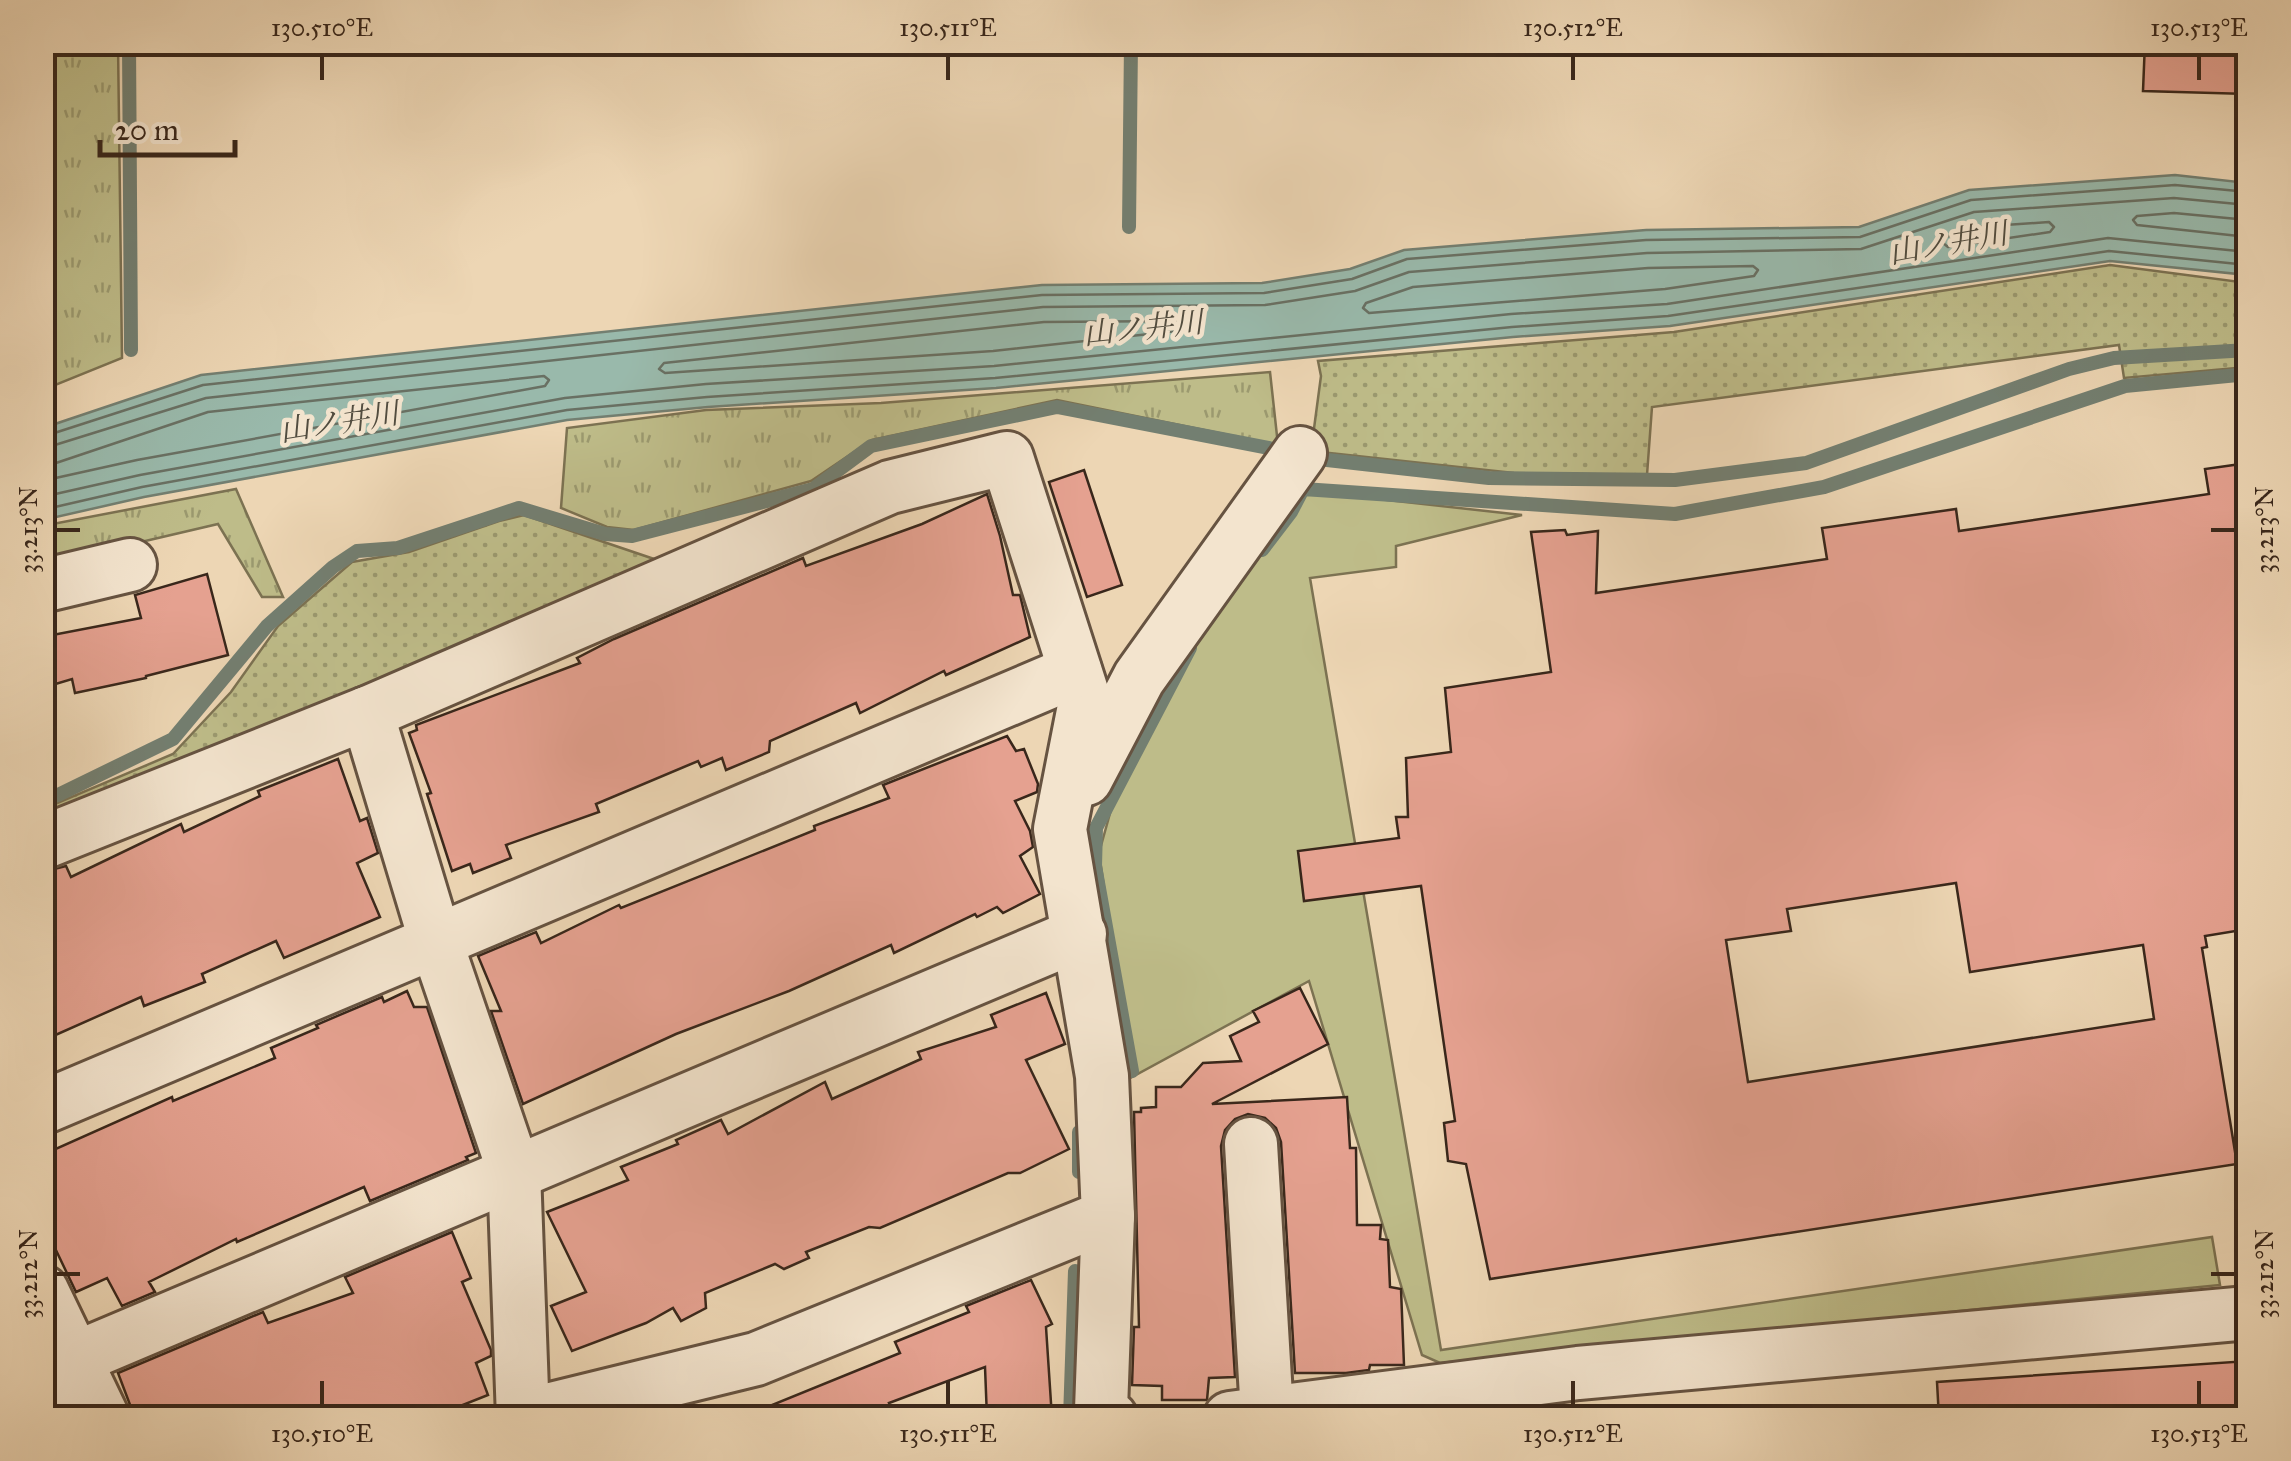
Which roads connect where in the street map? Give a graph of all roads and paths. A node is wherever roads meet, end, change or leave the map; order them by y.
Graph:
1 (1300, 453) dead end
2 (130, 565) dead end
3 (42, 586) edge
4 (1076, 671) junction
5 (367, 712) junction
6 (1060, 830) junction
7 (42, 843) edge
8 (1080, 934) junction
9 (436, 942) junction
10 (42, 1108) edge
11 (1250, 1144) dead end
12 (514, 1171) junction
13 (1108, 1216) junction
14 (42, 1291) edge
15 (2248, 1313) edge
16 (76, 1387) edge
17 (1248, 1416) edge
18 (523, 1417) edge
19 (1111, 1418) edge

1 - 6 street
2 - 3 street
4 - 5 street
4 - 6 street
4 - 9 street
5 - 7 street
5 - 9 street
6 - 8 street
8 - 12 street
8 - 13 street
9 - 10 street
9 - 12 street
11 - 17 street
12 - 16 street
12 - 18 street
13 - 18 street
13 - 19 street
14 - 16 street
15 - 17 street

